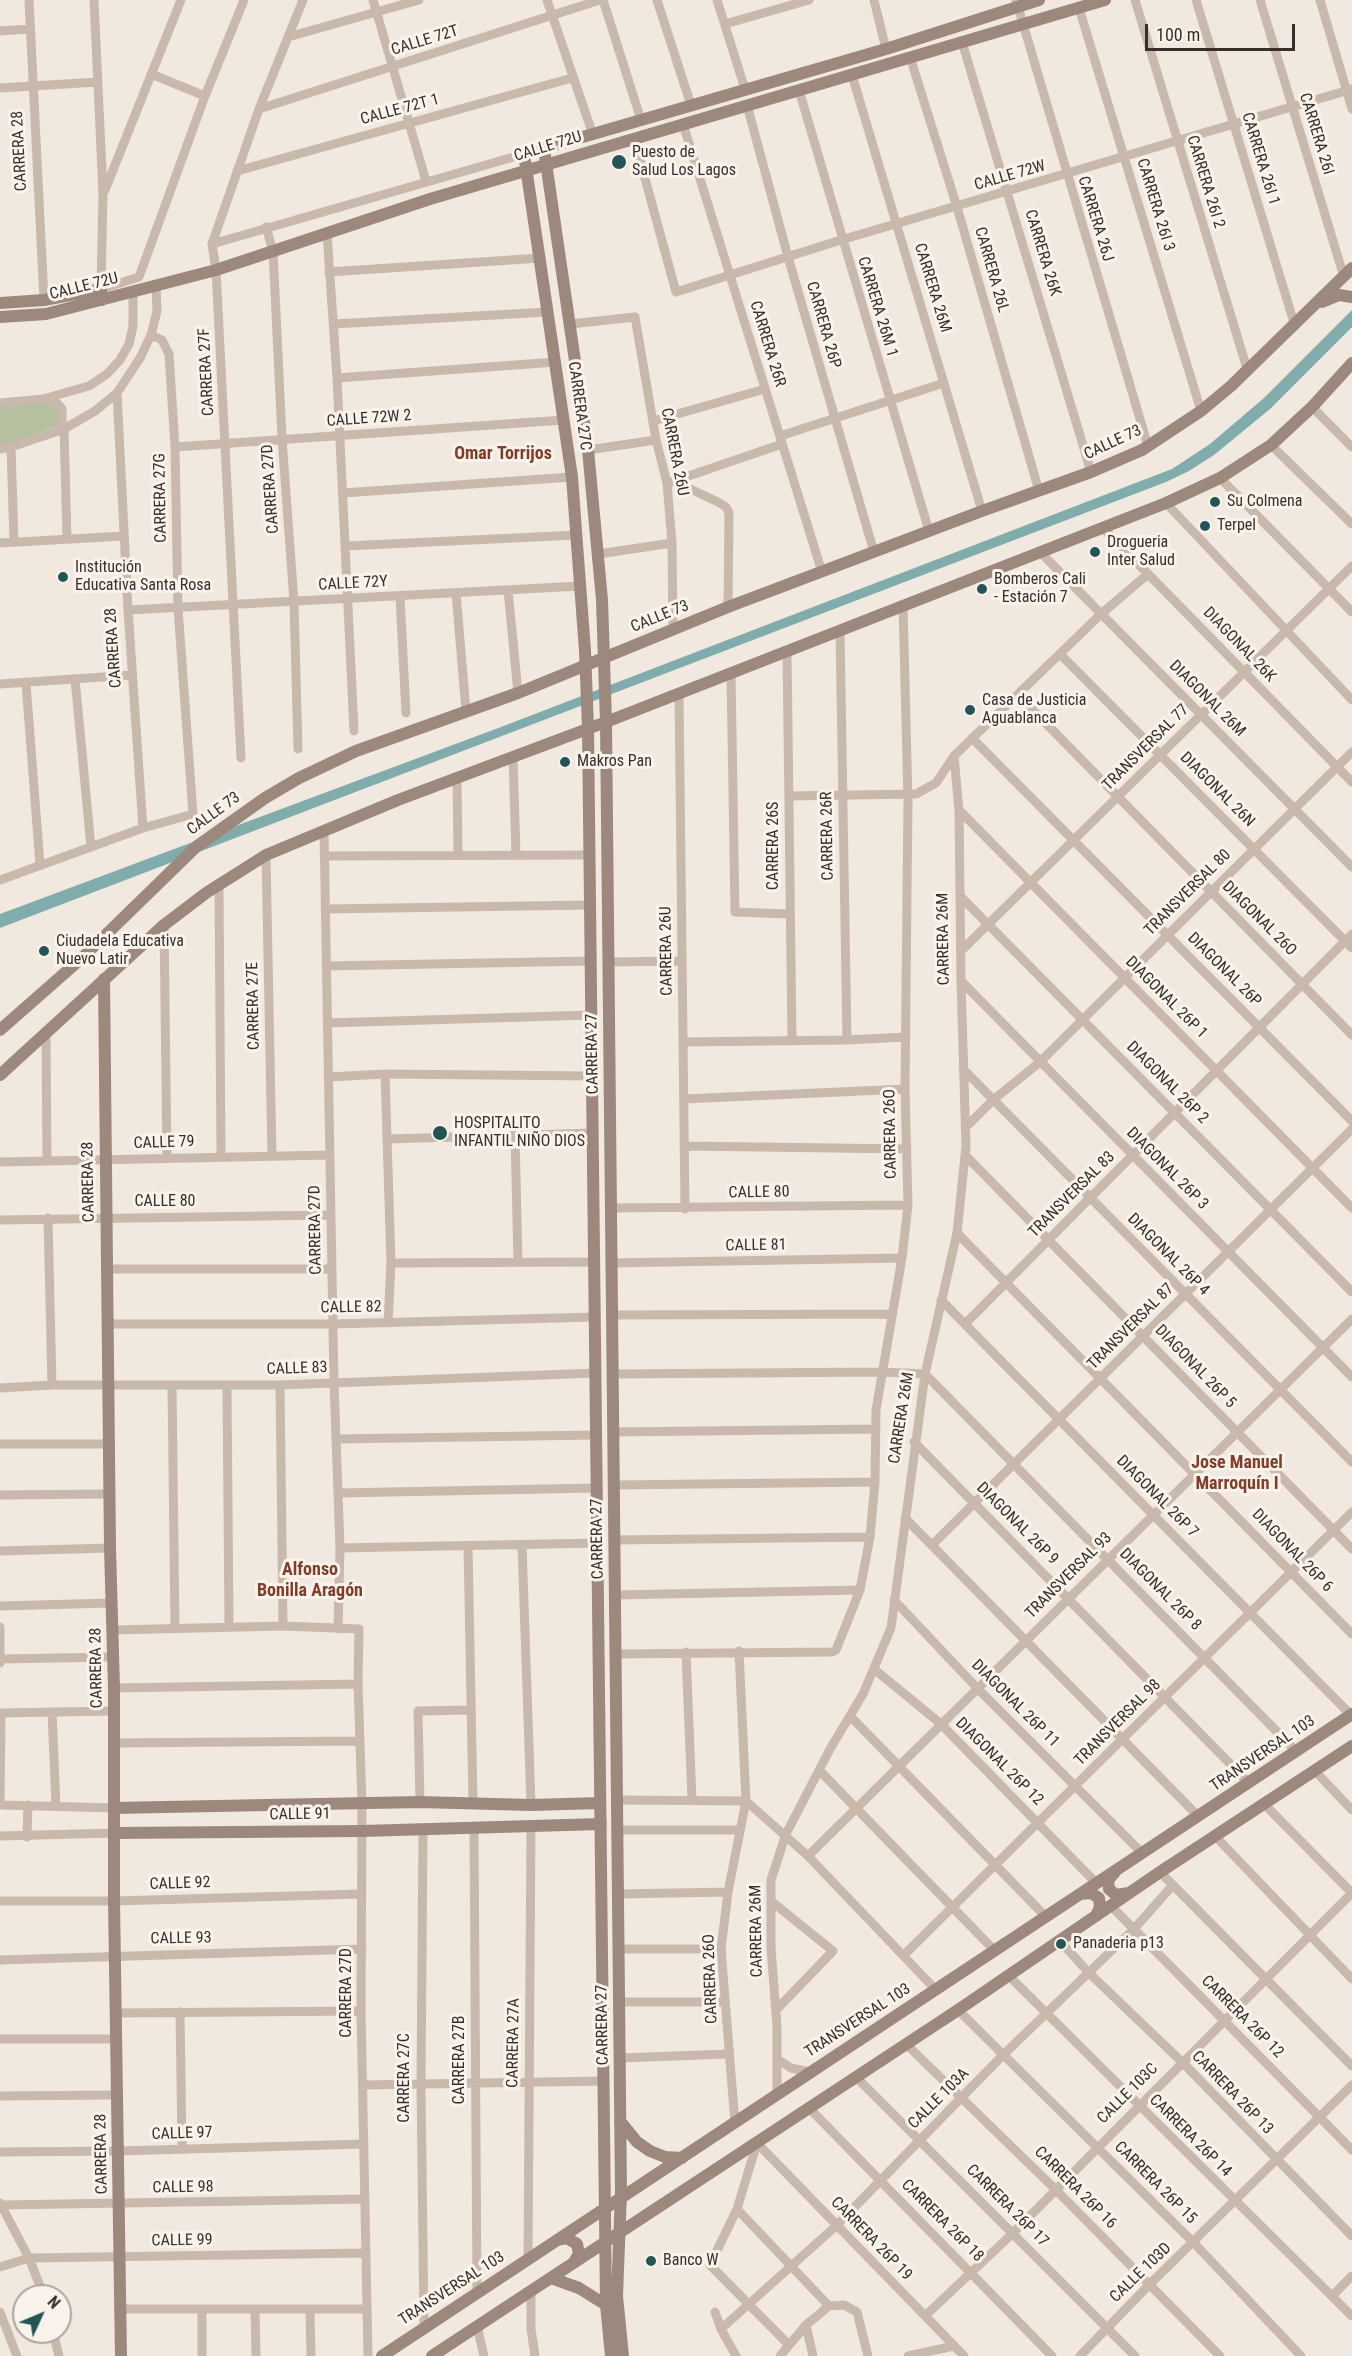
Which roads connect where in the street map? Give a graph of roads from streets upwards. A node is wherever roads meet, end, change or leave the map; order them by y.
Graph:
1 (29, 0) edge
2 (181, 0) edge
3 (244, 0) edge
4 (303, 0) edge
5 (373, 0) edge
6 (419, 0) edge
7 (547, 0) edge
8 (602, 0) edge
9 (657, 0) edge
10 (717, 0) edge
11 (808, 0) edge
12 (874, 0) edge
13 (1039, 0) edge
14 (1105, 0) edge
15 (1135, 0) edge
16 (1196, 0) edge
17 (1260, 0) edge
18 (1320, 0) edge
19 (97, 1) edge
20 (1017, 3) edge
21 (1079, 8) junction
22 (376, 12) junction
23 (552, 17) junction
24 (725, 24) junction
25 (1023, 24) junction
26 (30, 29) junction
27 (0, 31) edge
28 (288, 37) junction
29 (962, 42) junction
30 (886, 49) junction
31 (910, 57) junction
32 (392, 67) junction
33 (151, 74) junction
34 (852, 75) junction
35 (572, 78) junction
36 (98, 82) junction
37 (34, 86) junction
38 (0, 88) edge
39 (745, 89) junction
40 (1349, 89) edge
41 (799, 90) junction
42 (205, 96) junction
43 (691, 105) junction
44 (747, 105) junction
45 (1291, 107) junction
46 (259, 109) junction
47 (1352, 109) edge
48 (641, 120) junction
49 (408, 123) junction
50 (683, 124) junction
51 (1234, 124) junction
52 (593, 135) junction
53 (634, 138) junction
54 (1177, 141) junction
55 (544, 149) junction
56 (524, 154) junction
57 (1125, 157) junction
58 (546, 164) junction
59 (237, 171) junction
60 (527, 171) junction
61 (1066, 175) junction
62 (426, 181) junction
63 (1008, 191) junction
64 (103, 193) junction
65 (957, 207) junction
66 (897, 225) junction
67 (266, 227) junction
68 (327, 233) junction
69 (841, 240) junction
70 (212, 244) junction
71 (273, 251) junction
72 (788, 257) junction
73 (541, 258) junction
74 (216, 270) junction
75 (329, 272) junction
76 (1348, 272) edge
77 (730, 275) junction
78 (156, 285) junction
79 (133, 292) junction
80 (101, 294) junction
81 (1349, 296) edge
82 (44, 300) junction
83 (0, 303) edge
84 (1315, 306) junction
85 (548, 312) junction
86 (0, 317) edge
87 (334, 324) junction
88 (570, 324) junction
89 (1295, 326) junction
90 (151, 335) junction
91 (556, 362) junction
92 (1352, 363) edge
93 (1248, 372) junction
94 (337, 378) junction
95 (944, 383) junction
96 (765, 389) junction
97 (117, 393) junction
98 (43, 399) junction
99 (889, 400) junction
100 (0, 403) edge
101 (1312, 407) junction
102 (1201, 411) junction
103 (835, 418) junction
104 (564, 420) junction
105 (653, 421) junction
106 (64, 429) junction
107 (51, 434) junction
108 (340, 436) junction
109 (282, 438) junction
110 (656, 440) junction
111 (781, 440) junction
112 (225, 443) junction
113 (1271, 445) junction
114 (1148, 446) junction
115 (11, 447) junction
116 (175, 447) junction
117 (1352, 447) edge
118 (0, 449) edge
119 (588, 450) junction
120 (1091, 472) junction
121 (572, 477) junction
122 (1220, 478) junction
123 (670, 482) junction
124 (1039, 491) junction
125 (343, 493) junction
126 (1166, 503) junction
127 (982, 511) junction
128 (1352, 524) edge
129 (1104, 529) junction
130 (928, 531) junction
131 (577, 535) junction
132 (124, 536) junction
133 (67, 539) junction
134 (14, 542) junction
135 (0, 543) edge
136 (672, 543) junction
137 (346, 546) junction
138 (874, 552) junction
139 (1041, 553) junction
140 (599, 554) junction
141 (1352, 566) edge
142 (822, 573) junction
143 (1148, 574) junction
144 (580, 586) junction
145 (1329, 589) junction
146 (508, 590) junction
147 (456, 593) junction
148 (400, 597) junction
149 (347, 599) junction
150 (294, 602) junction
151 (233, 604) junction
152 (903, 605) junction
153 (728, 607) junction
154 (178, 608) junction
155 (128, 610) junction
156 (1352, 612) edge
157 (1101, 614) junction
158 (673, 630) junction
159 (840, 631) junction
160 (1286, 632) junction
161 (787, 651) junction
162 (1060, 654) junction
163 (604, 658) junction
164 (585, 665) junction
165 (1244, 672) junction
166 (731, 673) junction
167 (132, 675) junction
168 (75, 679) junction
169 (26, 683) junction
170 (0, 684) edge
171 (518, 693) junction
172 (679, 694) junction
173 (1017, 695) junction
174 (1352, 700) edge
175 (466, 711) junction
176 (406, 713) dead end
177 (1201, 715) junction
178 (606, 722) junction
179 (588, 728) junction
180 (354, 731) dead end
181 (972, 738) junction
182 (298, 749) dead end
183 (1352, 752) edge
184 (1160, 755) junction
185 (954, 756) junction
186 (513, 757) junction
187 (241, 758) dead end
188 (1338, 767) junction
189 (457, 778) junction
190 (1352, 782) edge
191 (908, 794) junction
192 (789, 796) junction
193 (843, 796) junction
194 (1118, 797) junction
195 (1295, 809) junction
196 (959, 810) junction
197 (143, 828) junction
198 (324, 830) junction
199 (1074, 840) junction
200 (91, 847) junction
201 (1254, 849) junction
202 (266, 855) junction
203 (458, 855) junction
204 (516, 855) junction
205 (590, 855) junction
206 (324, 856) junction
207 (40, 865) junction
208 (1352, 867) edge
209 (0, 879) edge
210 (1031, 882) junction
211 (219, 884) junction
212 (1210, 891) junction
213 (960, 896) junction
214 (590, 905) junction
215 (325, 909) junction
216 (789, 914) junction
217 (164, 925) junction
218 (988, 925) junction
219 (1168, 935) junction
220 (1350, 941) edge
221 (962, 951) junction
222 (591, 961) junction
223 (682, 961) junction
224 (608, 962) junction
225 (326, 966) junction
226 (1125, 978) junction
227 (104, 979) junction
228 (961, 981) junction
229 (1302, 984) junction
230 (591, 1015) junction
231 (1082, 1019) junction
232 (327, 1023) junction
233 (1260, 1027) junction
234 (0, 1030) edge
235 (46, 1031) junction
236 (1352, 1035) edge
237 (906, 1037) junction
238 (792, 1040) junction
239 (847, 1040) junction
240 (683, 1042) junction
241 (1040, 1062) junction
242 (963, 1069) junction
243 (1216, 1071) junction
244 (385, 1074) junction
245 (0, 1075) edge
246 (592, 1076) junction
247 (328, 1077) junction
248 (905, 1089) junction
249 (684, 1099) junction
250 (993, 1100) junction
251 (1175, 1113) junction
252 (1352, 1121) edge
253 (965, 1128) junction
254 (1352, 1129) edge
255 (593, 1133) junction
256 (515, 1135) junction
257 (387, 1139) junction
258 (684, 1146) junction
259 (907, 1149) junction
260 (330, 1155) junction
261 (965, 1155) junction
262 (1132, 1155) junction
263 (221, 1156) junction
264 (272, 1156) junction
265 (167, 1158) junction
266 (47, 1161) junction
267 (106, 1161) junction
268 (0, 1162) edge
269 (1313, 1168) junction
270 (1090, 1198) junction
271 (908, 1205) junction
272 (611, 1208) junction
273 (1352, 1208) edge
274 (685, 1209) junction
275 (1271, 1210) junction
276 (331, 1215) junction
277 (106, 1217) junction
278 (48, 1218) junction
279 (0, 1220) edge
280 (957, 1233) junction
281 (1048, 1240) junction
282 (1228, 1252) junction
283 (902, 1258) junction
284 (518, 1262) junction
285 (594, 1262) junction
286 (391, 1263) junction
287 (611, 1263) junction
288 (107, 1269) junction
289 (332, 1269) junction
290 (1006, 1282) junction
291 (1352, 1292) edge
292 (1185, 1294) junction
293 (941, 1300) junction
294 (891, 1314) junction
295 (612, 1315) junction
296 (595, 1317) junction
297 (1352, 1319) edge
298 (388, 1323) junction
299 (108, 1324) junction
300 (333, 1324) junction
301 (965, 1324) junction
302 (1143, 1336) junction
303 (1323, 1348) junction
304 (882, 1372) junction
305 (596, 1373) junction
306 (612, 1374) junction
307 (925, 1374) junction
308 (1352, 1377) edge
309 (1101, 1378) junction
310 (334, 1383) junction
311 (52, 1385) junction
312 (110, 1385) junction
313 (280, 1385) junction
314 (172, 1386) junction
315 (227, 1386) junction
316 (0, 1388) edge
317 (1280, 1390) junction
318 (1059, 1419) junction
319 (876, 1429) junction
320 (613, 1432) junction
321 (1237, 1432) junction
322 (596, 1435) junction
323 (337, 1439) junction
324 (914, 1442) junction
325 (0, 1444) edge
326 (110, 1444) junction
327 (1352, 1462) edge
328 (1014, 1464) junction
329 (1195, 1473) junction
330 (876, 1482) junction
331 (614, 1485) junction
332 (597, 1488) junction
333 (338, 1493) junction
334 (110, 1494) junction
335 (0, 1495) edge
336 (974, 1503) junction
337 (1352, 1512) edge
338 (1153, 1515) junction
339 (904, 1518) junction
340 (1334, 1530) junction
341 (870, 1537) junction
342 (614, 1540) junction
343 (598, 1543) junction
344 (522, 1545) junction
345 (932, 1545) junction
346 (468, 1546) junction
347 (110, 1548) junction
348 (340, 1548) junction
349 (1352, 1549) edge
350 (0, 1551) edge
351 (1108, 1559) junction
352 (1292, 1571) junction
353 (860, 1590) junction
354 (615, 1595) junction
355 (1069, 1598) junction
356 (894, 1600) junction
357 (111, 1604) junction
358 (0, 1606) edge
359 (1251, 1612) junction
360 (283, 1626) junction
361 (0, 1627) edge
362 (176, 1627) junction
363 (229, 1627) junction
364 (338, 1629) junction
365 (113, 1630) junction
366 (1352, 1634) edge
367 (1026, 1640) junction
368 (739, 1651) junction
369 (686, 1652) junction
370 (615, 1654) junction
371 (113, 1657) junction
372 (1206, 1657) junction
373 (1, 1662) edge
374 (874, 1669) junction
375 (358, 1684) junction
376 (114, 1688) junction
377 (977, 1688) junction
378 (1166, 1696) junction
379 (471, 1710) junction
380 (114, 1711) junction
381 (52, 1712) junction
382 (1, 1713) edge
383 (1352, 1715) edge
384 (850, 1716) junction
385 (941, 1724) junction
386 (1123, 1739) junction
387 (359, 1740) junction
388 (115, 1743) junction
389 (1352, 1746) edge
390 (1296, 1751) junction
391 (898, 1766) junction
392 (819, 1770) junction
393 (1315, 1771) junction
394 (1249, 1783) junction
395 (1076, 1786) junction
396 (692, 1799) junction
397 (617, 1800) junction
398 (746, 1800) junction
399 (420, 1802) junction
400 (362, 1803) junction
401 (473, 1803) junction
402 (586, 1803) junction
403 (600, 1803) junction
404 (1264, 1804) junction
405 (0, 1805) edge
406 (28, 1805) junction
407 (531, 1805) junction
408 (56, 1806) junction
409 (114, 1808) junction
410 (856, 1808) junction
411 (1352, 1810) edge
412 (1198, 1816) junction
413 (1038, 1823) junction
414 (587, 1824) junction
415 (601, 1824) junction
416 (531, 1826) junction
417 (474, 1828) junction
418 (423, 1830) junction
419 (617, 1830) junction
420 (739, 1830) junction
421 (362, 1831) junction
422 (783, 1832) junction
423 (114, 1833) junction
424 (0, 1836) edge
425 (1215, 1836) junction
426 (27, 1837) junction
427 (1142, 1853) junction
428 (808, 1856) junction
429 (996, 1865) junction
430 (1115, 1871) junction
431 (1160, 1872) junction
432 (1096, 1884) junction
433 (1173, 1885) junction
434 (728, 1892) junction
435 (1132, 1892) junction
436 (1352, 1893) edge
437 (361, 1894) junction
438 (618, 1894) junction
439 (1080, 1894) junction
440 (0, 1901) edge
441 (114, 1901) junction
442 (771, 1901) junction
443 (1111, 1906) junction
444 (954, 1907) junction
445 (1046, 1917) junction
446 (1095, 1917) junction
447 (1134, 1929) junction
448 (1309, 1935) junction
449 (1060, 1941) junction
450 (362, 1949) junction
451 (619, 1949) junction
452 (722, 1949) junction
453 (995, 1951) junction
454 (115, 1955) junction
455 (904, 1955) junction
456 (0, 1960) edge
457 (1089, 1973) junction
458 (1009, 1976) junction
459 (1267, 1978) junction
460 (1352, 1979) edge
461 (936, 1990) junction
462 (619, 2002) junction
463 (725, 2002) junction
464 (776, 2010) junction
465 (958, 2010) junction
466 (361, 2011) junction
467 (180, 2012) junction
468 (116, 2013) junction
469 (1048, 2014) junction
470 (1225, 2021) junction
471 (0, 2039) edge
472 (116, 2039) junction
473 (906, 2044) junction
474 (729, 2054) junction
475 (1004, 2055) junction
476 (620, 2058) junction
477 (777, 2059) junction
478 (1182, 2062) junction
479 (1352, 2066) edge
480 (810, 2072) junction
481 (856, 2077) junction
482 (604, 2081) junction
483 (528, 2083) junction
484 (475, 2084) junction
485 (363, 2085) junction
486 (421, 2085) junction
487 (1352, 2085) edge
488 (777, 2093) junction
489 (117, 2095) junction
490 (0, 2096) edge
491 (962, 2098) junction
492 (1138, 2105) junction
493 (809, 2108) junction
494 (1319, 2116) junction
495 (620, 2121) junction
496 (735, 2123) junction
497 (919, 2140) junction
498 (757, 2143) junction
499 (364, 2144) junction
500 (1097, 2147) junction
501 (182, 2149) junction
502 (1352, 2150) edge
503 (0, 2151) edge
504 (119, 2151) junction
505 (681, 2158) junction
506 (1276, 2160) junction
507 (880, 2180) junction
508 (1055, 2189) junction
509 (365, 2199) junction
510 (621, 2199) junction
511 (1234, 2201) junction
512 (1, 2204) edge
513 (120, 2205) junction
514 (605, 2209) junction
515 (737, 2209) junction
516 (837, 2224) junction
517 (620, 2233) junction
518 (1012, 2233) junction
519 (1352, 2236) edge
520 (558, 2240) junction
521 (606, 2242) junction
522 (1194, 2243) junction
523 (366, 2253) junction
524 (118, 2257) junction
525 (29, 2258) junction
526 (528, 2259) junction
527 (574, 2262) junction
528 (791, 2266) junction
529 (0, 2268) edge
530 (972, 2272) junction
531 (1352, 2277) edge
532 (551, 2278) junction
533 (39, 2284) edge
534 (1149, 2285) junction
535 (531, 2291) junction
536 (477, 2292) junction
537 (1332, 2296) junction
538 (606, 2305) junction
539 (749, 2305) junction
540 (829, 2306) junction
541 (119, 2309) junction
542 (202, 2309) junction
543 (310, 2309) junction
544 (366, 2309) junction
545 (255, 2310) junction
546 (0, 2312) edge
547 (715, 2312) dead end
548 (925, 2316) junction
549 (1352, 2316) edge
550 (806, 2325) junction
551 (424, 2326) junction
552 (477, 2326) junction
553 (1107, 2327) junction
554 (721, 2329) junction
555 (789, 2345) junction
556 (954, 2346) junction
557 (17, 2356) edge
558 (121, 2356) edge
559 (202, 2356) edge
560 (256, 2356) edge
561 (311, 2356) edge
562 (368, 2356) edge
563 (382, 2356) edge
564 (432, 2356) edge
565 (484, 2356) edge
566 (535, 2356) edge
567 (611, 2356) edge
568 (623, 2356) edge
569 (736, 2356) edge
570 (780, 2356) edge
571 (813, 2356) edge
572 (868, 2356) edge
573 (908, 2356) edge
574 (964, 2356) edge
575 (1052, 2356) edge
576 (1080, 2356) edge
577 (1135, 2356) edge
578 (1220, 2356) edge
579 (1301, 2356) edge

1 - 26 street, CARRERA 28
2 - 33 street
3 - 42 street
4 - 28 street, CARRERA 27F
5 - 22 street
6 - 22 street
7 - 23 street
8 - 23 street, CALLE 72T
8 - 48 street
9 - 43 street
10 - 24 street
11 - 24 street
12 - 30 street
13 - 20 street, CALLE 72U
14 - 21 street, CALLE 72U
15 - 54 street, CARRERA 26I 2
16 - 51 street, CARRERA 26I 1
17 - 45 street, CARRERA 26I
18 - 40 street
19 - 36 street
20 - 25 street, CARRERA 26J
20 - 30 street, CALLE 72U
21 - 25 street, CALLE 72U
21 - 57 street, CARRERA 26I 3
22 - 28 street
22 - 32 street
23 - 32 street, CALLE 72T
23 - 35 street
24 - 39 street
25 - 29 street, CALLE 72U
25 - 61 street, CARRERA 26J
26 - 27 street
26 - 37 street, CARRERA 28
28 - 46 street, CARRERA 27F
29 - 31 street, CALLE 72U
29 - 63 street, CARRERA 26K
30 - 39 street, CALLE 72U
31 - 34 street, CALLE 72U
31 - 65 street, CARRERA 26L
32 - 46 street, CALLE 72T
32 - 49 street
33 - 42 street
33 - 64 street
34 - 41 street, CALLE 72U
34 - 66 street, CARRERA 26M
35 - 49 street, CALLE 72T 1
35 - 52 street
36 - 37 street
36 - 64 street
37 - 38 street
37 - 82 street, CARRERA 28
39 - 43 street, CALLE 72U
40 - 45 street, CALLE 72W
40 - 47 street
41 - 44 street, CALLE 72U
41 - 69 street, CARRERA 26M 1
42 - 80 street
43 - 48 street, CALLE 72U
44 - 50 street, CALLE 72U
44 - 72 street, CARRERA 26P
45 - 51 street, CALLE 72W
45 - 76 street, CARRERA 26I
46 - 59 street, CARRERA 27F
48 - 52 street, CALLE 72U
49 - 59 street, CALLE 72T 1
49 - 62 street
50 - 53 street, CALLE 72U
50 - 77 street, CARRERA 26R
51 - 54 street, CALLE 72W
51 - 89 street, CARRERA 26I 1
52 - 55 street, CALLE 72U
53 - 58 street, CALLE 72U
53 - 77 street, CALLE 72W
54 - 57 street, CALLE 72W
54 - 93 street, CARRERA 26I 2
55 - 56 street, CALLE 72U
55 - 58 street, CARRERA 27C
56 - 60 street, CARRERA 27C
56 - 62 street, CALLE 72U
57 - 61 street, CALLE 72W
57 - 102 street, CARRERA 26I 3
58 - 60 street, CALLE 72U
58 - 88 street, CARRERA 27C
59 - 70 street, CARRERA 27F
60 - 68 street, CALLE 72U
60 - 73 street, CARRERA 27C
61 - 63 street, CALLE 72W
61 - 114 street, CARRERA 26J
62 - 67 street, CALLE 72U
63 - 65 street, CALLE 72W
63 - 120 street, CARRERA 26K
64 - 80 street
65 - 66 street, CALLE 72W
65 - 124 street, CARRERA 26L
66 - 69 street, CALLE 72W
66 - 95 street, CARRERA 26M
67 - 70 street, CALLE 72U
67 - 71 street, CARRERA 27D
68 - 71 street, CALLE 72U
68 - 75 street
69 - 72 street, CALLE 72W
69 - 99 street, CARRERA 26M 1
70 - 74 street, CARRERA 27F
71 - 74 street, CALLE 72U
71 - 109 street, CARRERA 27D
72 - 77 street, CALLE 72W
72 - 103 street, CARRERA 26P
73 - 75 street
73 - 85 street, CARRERA 27C
74 - 78 street, CALLE 72U
74 - 112 street, CARRERA 27F
75 - 87 street
76 - 84 street, CALLE 73
77 - 96 street, CARRERA 26R
78 - 79 street, CALLE 72U
78 - 90 street
79 - 80 street, CALLE 72U
79 - 98 street
80 - 82 street, CALLE 72U
80 - 86 street, CALLE 72U
81 - 84 street
82 - 83 street, CALLE 72U
84 - 89 street, CALLE 73
85 - 87 street
85 - 91 street, CARRERA 27C
87 - 94 street
88 - 105 street, CARRERA 26U
88 - 119 street, CARRERA 27C
89 - 93 street, CALLE 73
90 - 97 street
90 - 116 street, CARRERA 27G
91 - 94 street
91 - 104 street, CARRERA 27C
92 - 101 street
93 - 102 street, CALLE 73
94 - 108 street
95 - 99 street
95 - 127 street, CARRERA 26M
96 - 105 street
96 - 111 street, CARRERA 26R
97 - 106 street
97 - 132 street, CARRERA 28
98 - 100 street
98 - 107 street
99 - 103 street
99 - 130 street, CARRERA 26M 1
101 - 113 street
101 - 117 street
102 - 114 street, CALLE 73
103 - 111 street
103 - 138 street, CARRERA 26P
104 - 108 street, CALLE 72W 2
104 - 121 street, CARRERA 27C
105 - 110 street, CARRERA 26U
106 - 107 street
106 - 133 street
107 - 115 street
108 - 109 street, CALLE 72W 2
108 - 125 street
109 - 112 street, CALLE 72W 2
109 - 150 street, CARRERA 27D
110 - 119 street
110 - 123 street, CARRERA 26U
111 - 123 street
111 - 142 street, CARRERA 26R
112 - 116 street, CALLE 72W 2
112 - 151 street, CARRERA 27F
113 - 122 street
113 - 128 street
114 - 120 street, CALLE 73
115 - 118 street
115 - 134 street
116 - 154 street, CARRERA 27G
119 - 140 street, CARRERA 27C
120 - 124 street, CALLE 73
121 - 125 street
121 - 131 street, CARRERA 27C
122 - 126 street
122 - 145 street
123 - 136 street, CARRERA 26U
123 - 153 street
124 - 127 street, CALLE 73
125 - 137 street
126 - 129 street
126 - 160 street
127 - 130 street, CALLE 73
129 - 139 street
129 - 143 street, DIAGONAL 26K
130 - 138 street, CALLE 73
131 - 137 street
131 - 144 street, CARRERA 27C
132 - 133 street
132 - 155 street, CARRERA 28
133 - 134 street
134 - 135 street
136 - 140 street
136 - 158 street, CARRERA 26U
137 - 149 street
138 - 142 street, CALLE 73
139 - 152 street
139 - 157 street, DIAGONAL 26M
140 - 163 street, CARRERA 27C
141 - 145 street, TRANSVERSAL 77
142 - 153 street, CALLE 73
143 - 157 street
143 - 165 street, DIAGONAL 26K
144 - 146 street, CALLE 72Y
144 - 164 street, CARRERA 27C
145 - 156 street
145 - 160 street, TRANSVERSAL 77
146 - 147 street, CALLE 72Y
146 - 171 street
147 - 148 street, CALLE 72Y
147 - 175 street
148 - 149 street, CALLE 72Y
148 - 176 street
149 - 150 street, CALLE 72Y
149 - 180 street
150 - 151 street, CALLE 72Y
150 - 182 street, CARRERA 27D
151 - 154 street, CALLE 72Y
151 - 187 street, CARRERA 27F
152 - 159 street
152 - 191 street, CARRERA 26O
153 - 158 street, CALLE 73
154 - 155 street, CALLE 72Y
154 - 197 street, CARRERA 27G
155 - 167 street, CARRERA 28
157 - 162 street
157 - 177 street, DIAGONAL 26M
158 - 163 street, CALLE 73
159 - 161 street
159 - 193 street, CARRERA 26R
160 - 165 street, TRANSVERSAL 77
160 - 174 street
161 - 166 street
161 - 192 street, CARRERA 26S
162 - 173 street
162 - 184 street, DIAGONAL 26N
163 - 164 street, CALLE 73
163 - 178 street
164 - 171 street, CALLE 73
164 - 179 street
165 - 177 street, TRANSVERSAL 77
165 - 188 street, DIAGONAL 26K
166 - 172 street
166 - 216 street
167 - 168 street
167 - 197 street, CARRERA 28
168 - 169 street
168 - 200 street
169 - 170 street
169 - 207 street
171 - 175 street, CALLE 73
172 - 178 street
172 - 223 street, CARRERA 26U
173 - 181 street
173 - 194 street, DIAGONAL 26O
175 - 234 street, CALLE 73
177 - 184 street, TRANSVERSAL 77
177 - 195 street, DIAGONAL 26M
178 - 179 street
178 - 224 street, CARRERA 27
179 - 186 street
179 - 205 street, CARRERA 27
181 - 185 street
181 - 199 street, DIAGONAL 26P
183 - 188 street, TRANSVERSAL 80
184 - 194 street, TRANSVERSAL 77
184 - 201 street, DIAGONAL 26N
185 - 191 street
185 - 196 street, CARRERA 26M
186 - 189 street
186 - 204 street
188 - 190 street, DIAGONAL 26K
188 - 195 street, TRANSVERSAL 80
189 - 198 street
189 - 203 street
191 - 193 street
191 - 237 street, CARRERA 26O
192 - 193 street
192 - 216 street, CARRERA 26S
193 - 239 street, CARRERA 26R
194 - 199 street, TRANSVERSAL 77
194 - 212 street, DIAGONAL 26O
195 - 201 street, TRANSVERSAL 80
195 - 208 street, DIAGONAL 26M
196 - 210 street, DIAGONAL 26P 1
196 - 213 street, CARRERA 26M
197 - 200 street
198 - 202 street
198 - 206 street, CARRERA 27D
199 - 210 street, TRANSVERSAL 77
199 - 219 street, DIAGONAL 26P
200 - 207 street
201 - 212 street, TRANSVERSAL 80
201 - 220 street, DIAGONAL 26N
202 - 211 street
202 - 264 street, CARRERA 27E
203 - 204 street
203 - 206 street
204 - 205 street
205 - 214 street, CARRERA 27
206 - 215 street, CARRERA 27D
207 - 209 street
210 - 218 street, TRANSVERSAL 77
210 - 226 street, DIAGONAL 26P 1
211 - 217 street
211 - 263 street
212 - 219 street, TRANSVERSAL 80
212 - 229 street, DIAGONAL 26O
213 - 218 street, DIAGONAL 26P 2
213 - 221 street, CARRERA 26M
214 - 215 street
214 - 222 street, CARRERA 27
215 - 225 street, CARRERA 27D
216 - 238 street, CARRERA 26S
217 - 227 street
217 - 265 street
218 - 221 street, TRANSVERSAL 77
218 - 231 street, DIAGONAL 26P 2
219 - 226 street, TRANSVERSAL 80
219 - 233 street, DIAGONAL 26P
220 - 229 street, TRANSVERSAL 83
221 - 228 street, CARRERA 26M
222 - 225 street
222 - 230 street, CARRERA 27
223 - 224 street
223 - 240 street, CARRERA 26U
224 - 272 street, CARRERA 27
225 - 232 street, CARRERA 27D
226 - 231 street, TRANSVERSAL 80
226 - 243 street, DIAGONAL 26P 1
227 - 235 street
227 - 267 street, CARRERA 28
228 - 241 street, DIAGONAL 26P 3
228 - 242 street, CARRERA 26M
229 - 233 street, TRANSVERSAL 83
229 - 236 street, DIAGONAL 26O
230 - 232 street
230 - 246 street, CARRERA 27
231 - 241 street, TRANSVERSAL 80
231 - 251 street, DIAGONAL 26P 2
232 - 247 street, CARRERA 27D
233 - 243 street, TRANSVERSAL 83
233 - 252 street, DIAGONAL 26P
235 - 245 street
235 - 266 street
237 - 239 street
237 - 248 street, CARRERA 26O
238 - 239 street
238 - 240 street
240 - 249 street, CARRERA 26U
241 - 250 street, TRANSVERSAL 80
241 - 262 street, DIAGONAL 26P 3
242 - 250 street, DIAGONAL 26P 4
242 - 253 street, CARRERA 26M
243 - 251 street, TRANSVERSAL 83
243 - 269 street, DIAGONAL 26P 1
244 - 246 street
244 - 247 street
244 - 257 street
246 - 255 street, CARRERA 27
247 - 260 street, CARRERA 27D
248 - 249 street
248 - 259 street, CARRERA 26O
249 - 258 street, CARRERA 26U
250 - 253 street, TRANSVERSAL 80
250 - 270 street, DIAGONAL 26P 4
251 - 262 street, TRANSVERSAL 83
251 - 275 street, DIAGONAL 26P 2
253 - 261 street, CARRERA 26M
254 - 269 street, TRANSVERSAL 87
255 - 256 street
255 - 285 street, CARRERA 27
256 - 257 street
256 - 284 street
257 - 286 street
258 - 259 street
258 - 274 street, CARRERA 26U
259 - 271 street, CARRERA 26O
260 - 264 street, CALLE 79
260 - 276 street, CARRERA 27D
261 - 280 street, CARRERA 26M
261 - 281 street, DIAGONAL 26P 5
262 - 270 street, TRANSVERSAL 83
262 - 282 street, DIAGONAL 26P 3
263 - 264 street, CALLE 79
263 - 265 street, CALLE 79
265 - 267 street, CALLE 79
266 - 267 street, CALLE 79
266 - 268 street, CALLE 79
267 - 277 street, CARRERA 28
269 - 273 street, DIAGONAL 26P 1
269 - 275 street, TRANSVERSAL 87
270 - 281 street, TRANSVERSAL 83
270 - 292 street, DIAGONAL 26P 4
271 - 274 street, CALLE 80
271 - 283 street, CARRERA 26O
272 - 274 street, CALLE 80
272 - 287 street, CARRERA 27
275 - 282 street, TRANSVERSAL 87
275 - 291 street, DIAGONAL 26P 2
276 - 277 street, CALLE 80
276 - 289 street, CARRERA 27D
277 - 278 street, CALLE 80
277 - 288 street, CARRERA 28
278 - 279 street, CALLE 80
278 - 311 street
280 - 290 street, DIAGONAL 26P 6
280 - 293 street, CARRERA 26M
281 - 290 street, TRANSVERSAL 83
281 - 302 street, DIAGONAL 26P 5
282 - 292 street, TRANSVERSAL 87
282 - 303 street, DIAGONAL 26P 3
283 - 287 street, CALLE 81
283 - 294 street, CARRERA 26O
284 - 285 street
284 - 286 street
285 - 296 street, CARRERA 27
286 - 298 street
287 - 295 street, CARRERA 27
288 - 289 street
288 - 299 street, CARRERA 28
289 - 300 street, CARRERA 27D
290 - 301 street, TRANSVERSAL 83
290 - 309 street, DIAGONAL 26P 6
292 - 302 street, TRANSVERSAL 87
292 - 317 street, DIAGONAL 26P 4
293 - 301 street, DIAGONAL 26P 7
293 - 307 street, CARRERA 26M
294 - 295 street
294 - 304 street, CARRERA 26O
295 - 306 street, CARRERA 27
296 - 298 street, CALLE 82
296 - 305 street, CARRERA 27
297 - 303 street, TRANSVERSAL 93
298 - 300 street, CALLE 82
299 - 300 street, CALLE 82
299 - 312 street, CARRERA 28
300 - 310 street, CARRERA 27D
301 - 318 street, DIAGONAL 26P 7
302 - 309 street, TRANSVERSAL 87
302 - 321 street, DIAGONAL 26P 5
303 - 308 street, DIAGONAL 26P 3
303 - 317 street, TRANSVERSAL 93
304 - 306 street
304 - 307 street
304 - 319 street, CARRERA 26O
305 - 310 street, CALLE 83
305 - 322 street, CARRERA 27
306 - 320 street, CARRERA 27
307 - 324 street, CARRERA 26M
307 - 328 street, DIAGONAL 26P 8
309 - 318 street, TRANSVERSAL 87
309 - 329 street, DIAGONAL 26P 6
310 - 313 street, CALLE 83
310 - 323 street, CARRERA 27D
311 - 312 street, CALLE 83
311 - 316 street, CALLE 83
312 - 314 street, CALLE 83
312 - 326 street, CARRERA 28
313 - 315 street, CALLE 83
313 - 360 street
314 - 315 street, CALLE 83
314 - 362 street
315 - 363 street
317 - 321 street, TRANSVERSAL 93
317 - 327 street, DIAGONAL 26P 4
318 - 328 street, TRANSVERSAL 87
318 - 338 street, DIAGONAL 26P 7
319 - 320 street
319 - 330 street, CARRERA 26O
320 - 331 street, CARRERA 27
321 - 329 street, TRANSVERSAL 93
321 - 340 street, DIAGONAL 26P 5
322 - 323 street
322 - 332 street, CARRERA 27
323 - 333 street, CARRERA 27D
324 - 336 street, DIAGONAL 26P 9
324 - 339 street, CARRERA 26M
325 - 326 street
326 - 334 street, CARRERA 28
328 - 336 street, TRANSVERSAL 87
328 - 351 street, DIAGONAL 26P 8
329 - 338 street, TRANSVERSAL 93
329 - 352 street, DIAGONAL 26P 6
330 - 331 street
330 - 341 street, CARRERA 26O
331 - 342 street, CARRERA 27
332 - 333 street
332 - 343 street, CARRERA 27
333 - 348 street, CARRERA 27D
334 - 335 street
334 - 347 street, CARRERA 28
336 - 345 street, TRANSVERSAL 87
336 - 355 street, DIAGONAL 26P 9
337 - 340 street, TRANSVERSAL 98
338 - 351 street, TRANSVERSAL 93
338 - 359 street, DIAGONAL 26P 7
339 - 345 street
339 - 356 street, CARRERA 26M
340 - 349 street, DIAGONAL 26P 5
340 - 352 street, TRANSVERSAL 98
341 - 342 street
341 - 353 street, CARRERA 26O
342 - 354 street, CARRERA 27
343 - 344 street
343 - 403 street, CARRERA 27
344 - 346 street
344 - 407 street
345 - 367 street
346 - 348 street
346 - 379 street
347 - 350 street
347 - 357 street, CARRERA 28
348 - 364 street, CARRERA 27D
351 - 355 street, TRANSVERSAL 93
351 - 372 street, DIAGONAL 26P 8
352 - 359 street, TRANSVERSAL 98
352 - 366 street, DIAGONAL 26P 6
353 - 354 street
353 - 368 street, CARRERA 26O
354 - 370 street, CARRERA 27
355 - 367 street, TRANSVERSAL 93
355 - 378 street, DIAGONAL 26P 9
356 - 374 street, CARRERA 26M
356 - 377 street, DIAGONAL 26P 11
357 - 358 street
357 - 365 street, CARRERA 28
359 - 372 street, TRANSVERSAL 98
359 - 383 street, DIAGONAL 26P 7
360 - 363 street
360 - 364 street
361 - 373 street
362 - 363 street
362 - 365 street
364 - 375 street, CARRERA 27D
365 - 371 street, CARRERA 28
367 - 377 street, TRANSVERSAL 93
367 - 386 street
368 - 369 street
368 - 398 street, CARRERA 26O
369 - 370 street
369 - 396 street
370 - 397 street, CARRERA 27
371 - 373 street
371 - 376 street, CARRERA 28
372 - 378 street, TRANSVERSAL 98
372 - 390 street, DIAGONAL 26P 8
374 - 384 street, CARRERA 26M
374 - 385 street, DIAGONAL 26P 12
375 - 376 street
375 - 387 street, CARRERA 27D
376 - 380 street, CARRERA 28
377 - 385 street, TRANSVERSAL 93
377 - 395 street, DIAGONAL 26P 11
378 - 386 street, TRANSVERSAL 98
378 - 394 street, DIAGONAL 26P 9
379 - 399 street
379 - 401 street
380 - 381 street
380 - 388 street, CARRERA 28
381 - 382 street
381 - 408 street
382 - 405 street
383 - 390 street, TRANSVERSAL 103
384 - 391 street
384 - 392 street, CARRERA 26M
385 - 391 street, TRANSVERSAL 93
385 - 413 street, DIAGONAL 26P 12
386 - 395 street, TRANSVERSAL 98
386 - 412 street
387 - 388 street
387 - 400 street, CARRERA 27D
388 - 409 street, CARRERA 28
389 - 393 street
390 - 394 street, TRANSVERSAL 103
391 - 410 street, TRANSVERSAL 93
391 - 429 street
392 - 410 street
392 - 422 street, CARRERA 26M
393 - 404 street
393 - 411 street
394 - 412 street, TRANSVERSAL 103
395 - 413 street, TRANSVERSAL 98
395 - 427 street, DIAGONAL 26P 11
396 - 397 street
396 - 398 street
397 - 419 street, CARRERA 27
398 - 420 street, CARRERA 26O
398 - 422 street
399 - 400 street, CALLE 91
399 - 401 street, CALLE 91
400 - 409 street, CALLE 91
400 - 421 street, CARRERA 27D
401 - 407 street, CALLE 91
402 - 403 street, CALLE 91
402 - 407 street, CALLE 91
402 - 414 street
403 - 415 street, CARRERA 27
404 - 425 street
404 - 436 street
405 - 406 street, CALLE 91
406 - 408 street, CALLE 91
406 - 426 street
408 - 409 street, CALLE 91
409 - 423 street, CARRERA 28
410 - 428 street, TRANSVERSAL 93
410 - 444 street
412 - 427 street, TRANSVERSAL 103
413 - 429 street, TRANSVERSAL 98
413 - 432 street, DIAGONAL 26P 12
414 - 415 street, CALLE 91
414 - 416 street, CALLE 91
415 - 482 street, CARRERA 27
416 - 417 street, CALLE 91
416 - 483 street, CARRERA 27A
417 - 418 street, CALLE 91
417 - 484 street, CARRERA 27B
418 - 421 street, CALLE 91
418 - 486 street, CARRERA 27C
419 - 420 street
419 - 438 street, CARRERA 27
420 - 434 street, CARRERA 26O
421 - 423 street, CALLE 91
421 - 437 street, CARRERA 27D
422 - 428 street
422 - 442 street, CARRERA 26M
423 - 426 street, CALLE 91
423 - 441 street, CARRERA 28
424 - 426 street, CALLE 91
425 - 431 street
425 - 448 street
427 - 430 street, TRANSVERSAL 103
428 - 455 street
429 - 444 street, TRANSVERSAL 98
429 - 445 street
430 - 432 street, TRANSVERSAL 103
430 - 435 street
431 - 433 street
431 - 435 street
432 - 439 street, TRANSVERSAL 103
433 - 447 street, CALLE 103A
433 - 459 street
434 - 438 street
434 - 452 street, CARRERA 26O
435 - 443 street
436 - 448 street, CALLE 103C
437 - 441 street, CALLE 92
437 - 450 street, CARRERA 27D
438 - 451 street, CARRERA 27
439 - 445 street, TRANSVERSAL 103
439 - 446 street
440 - 441 street, CALLE 92
441 - 454 street, CARRERA 28
442 - 464 street, CARRERA 26M
442 - 464 street
443 - 446 street
443 - 447 street, CARRERA 26P 12
444 - 453 street
444 - 455 street, TRANSVERSAL 98
445 - 453 street, TRANSVERSAL 103
446 - 449 street
447 - 457 street, CALLE 103A
447 - 470 street, CARRERA 26P 12
448 - 459 street, CALLE 103C
448 - 460 street
449 - 457 street, CARRERA 26P 13
449 - 458 street
450 - 454 street, CALLE 93
450 - 466 street, CARRERA 27D
451 - 452 street
451 - 462 street, CARRERA 27
452 - 463 street, CARRERA 26O
453 - 461 street, TRANSVERSAL 103
454 - 456 street, CALLE 93
454 - 468 street, CARRERA 28
455 - 461 street
457 - 469 street, CALLE 103A
457 - 478 street, CARRERA 26P 13
458 - 465 street
458 - 469 street, CARRERA 26P 14
459 - 470 street, CALLE 103C
459 - 479 street
461 - 480 street, TRANSVERSAL 103
462 - 463 street
462 - 476 street, CARRERA 27
463 - 474 street, CARRERA 26O
464 - 477 street, CARRERA 26M
465 - 473 street
465 - 475 street, CARRERA 26P 15
466 - 467 street
466 - 485 street, CARRERA 27D
467 - 468 street
467 - 501 street
468 - 472 street, CARRERA 28
469 - 475 street, CALLE 103A
469 - 492 street, CARRERA 26P 14
470 - 478 street, CALLE 103C
470 - 494 street, CARRERA 26P 12
471 - 472 street
472 - 489 street, CARRERA 28
473 - 481 street
473 - 491 street, CARRERA 26P 16
474 - 476 street
474 - 496 street, CARRERA 26O
475 - 491 street, CALLE 103A
475 - 500 street, CARRERA 26P 15
476 - 495 street, CARRERA 27
477 - 480 street
477 - 488 street, CARRERA 26M
478 - 492 street, CALLE 103C
478 - 506 street, CARRERA 26P 13
480 - 488 street, TRANSVERSAL 103
481 - 493 street
481 - 497 street, CARRERA 26P 17
482 - 483 street
482 - 514 street, CARRERA 27
483 - 484 street
483 - 526 street, CARRERA 27A
484 - 486 street
484 - 536 street, CARRERA 27B
485 - 486 street
485 - 499 street, CARRERA 27D
486 - 551 street, CARRERA 27C
487 - 494 street, CALLE 103D
488 - 496 street, TRANSVERSAL 103
489 - 490 street
489 - 504 street, CARRERA 28
491 - 497 street, CALLE 103A
491 - 508 street, CARRERA 26P 16
492 - 500 street, CALLE 103C
492 - 511 street, CARRERA 26P 14
493 - 498 street
493 - 507 street, CARRERA 26P 18
494 - 502 street, CARRERA 26P 12
494 - 506 street, CALLE 103D
495 - 505 street
495 - 510 street, CARRERA 27
496 - 505 street, TRANSVERSAL 103
497 - 507 street, CALLE 103A
497 - 518 street, CARRERA 26P 17
498 - 515 street
498 - 516 street, CARRERA 26P 19
498 - 517 street
499 - 501 street, CALLE 97
499 - 509 street, CARRERA 27D
500 - 508 street, CALLE 103C
500 - 522 street, CARRERA 26P 15
501 - 504 street, CALLE 97
503 - 504 street, CALLE 97
504 - 513 street, CARRERA 28
505 - 510 street, TRANSVERSAL 103
506 - 511 street, CALLE 103D
506 - 519 street, CARRERA 26P 13
507 - 516 street, CALLE 103A
507 - 530 street, CARRERA 26P 18
508 - 518 street, CALLE 103C
508 - 534 street, CARRERA 26P 16
509 - 513 street, CALLE 98
509 - 523 street, CARRERA 27D
510 - 514 street, TRANSVERSAL 103
510 - 517 street, CARRERA 27
511 - 522 street, CALLE 103D
511 - 537 street, CARRERA 26P 14
512 - 513 street, CALLE 98
512 - 525 street
513 - 524 street, CARRERA 28
514 - 520 street, TRANSVERSAL 103
514 - 521 street, CARRERA 27
515 - 528 street
515 - 539 street
516 - 528 street, CALLE 103A
516 - 548 street, CARRERA 26P 19
517 - 521 street
517 - 568 street, CARRERA 27
518 - 530 street, CALLE 103C
518 - 553 street, CARRERA 26P 17
520 - 526 street, TRANSVERSAL 103
520 - 527 street
521 - 527 street
521 - 538 street, CARRERA 27
522 - 534 street, CALLE 103D
522 - 579 street, CARRERA 26P 15
523 - 524 street, CALLE 99
523 - 544 street, CARRERA 27D
524 - 525 street, CALLE 99
524 - 541 street, CARRERA 28
525 - 529 street, CALLE 99
525 - 533 street
526 - 536 street, TRANSVERSAL 103
527 - 532 street
528 - 539 street, CALLE 103A
528 - 540 street
530 - 548 street, CALLE 103C
530 - 575 street, CARRERA 26P 18
531 - 537 street
532 - 535 street
532 - 538 street
534 - 553 street, CALLE 103D
534 - 578 street, CARRERA 26P 16
535 - 552 street
535 - 566 street
536 - 551 street, TRANSVERSAL 103
537 - 549 street, CARRERA 26P 14
538 - 567 street, CARRERA 27
539 - 554 street, CALLE 103A
539 - 555 street
540 - 550 street
540 - 572 street
541 - 542 street
541 - 558 street, CARRERA 28
542 - 545 street
542 - 559 street
543 - 544 street
543 - 545 street
543 - 561 street
544 - 562 street, CARRERA 27D
545 - 560 street
546 - 557 street
547 - 554 street
548 - 556 street, CARRERA 26P 19
550 - 555 street
550 - 571 street
551 - 563 street, TRANSVERSAL 103
552 - 564 street
552 - 565 street
553 - 576 street, CALLE 103D
553 - 577 street, CARRERA 26P 17
554 - 569 street
555 - 570 street
556 - 573 street
556 - 574 street, CARRERA 26P 19

